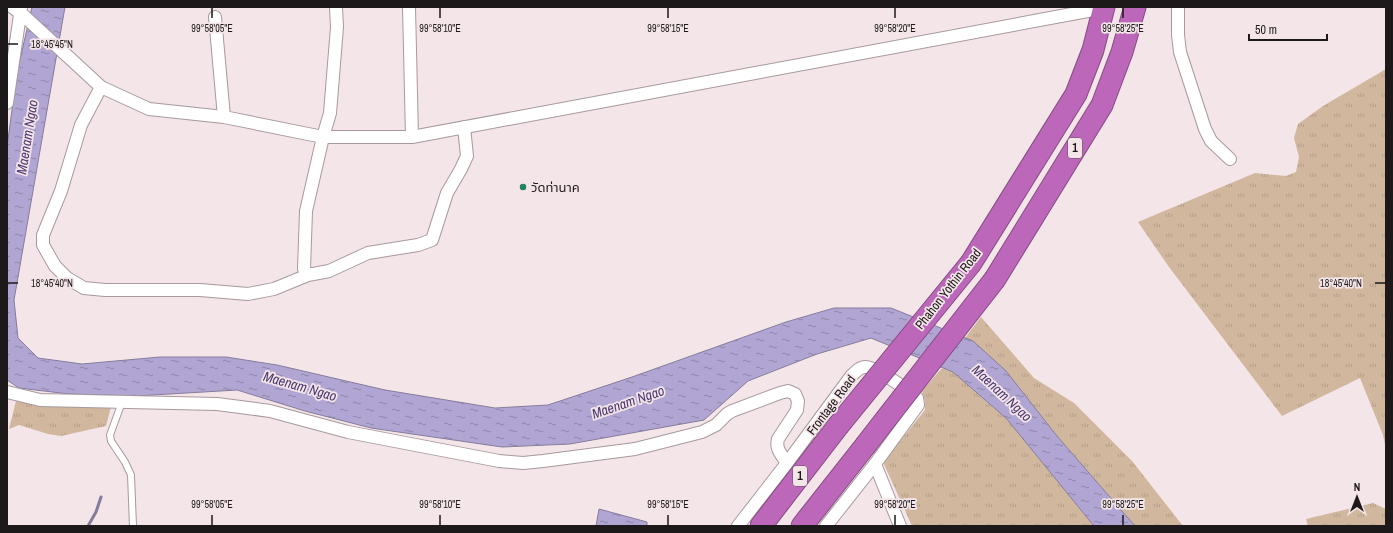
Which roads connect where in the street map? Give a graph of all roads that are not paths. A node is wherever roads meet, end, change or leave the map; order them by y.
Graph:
1 (336, 7) edge
2 (409, 7) edge
3 (1104, 7) edge
4 (1135, 7) edge
5 (1178, 7) edge
6 (19, 10) edge
7 (215, 17) dead end
8 (101, 87) junction
9 (7, 104) edge
10 (224, 117) junction
11 (464, 127) junction
12 (323, 137) junction
13 (412, 137) junction
14 (1230, 159) dead end
15 (308, 276) junction
16 (7, 392) edge
17 (122, 402) junction
18 (787, 463) junction
19 (875, 464) junction
20 (812, 522) edge
21 (133, 526) edge
22 (738, 526) edge
23 (761, 526) edge
24 (900, 526) edge

1 - 12 street
2 - 13 street
3 - 11 street
3 - 23 highway, Phahon Yothin Road / 1, bridge
4 - 20 highway, 1, bridge
5 - 14 street
6 - 8 street
6 - 9 street
7 - 10 street
8 - 10 street
8 - 15 street
10 - 12 street
11 - 13 street
11 - 15 street
12 - 13 street
12 - 15 street
16 - 17 street
17 - 18 street
17 - 21 lane
18 - 19 street, Frontage Road
18 - 22 street, Frontage Road
19 - 20 street, Frontage Road
19 - 24 street

